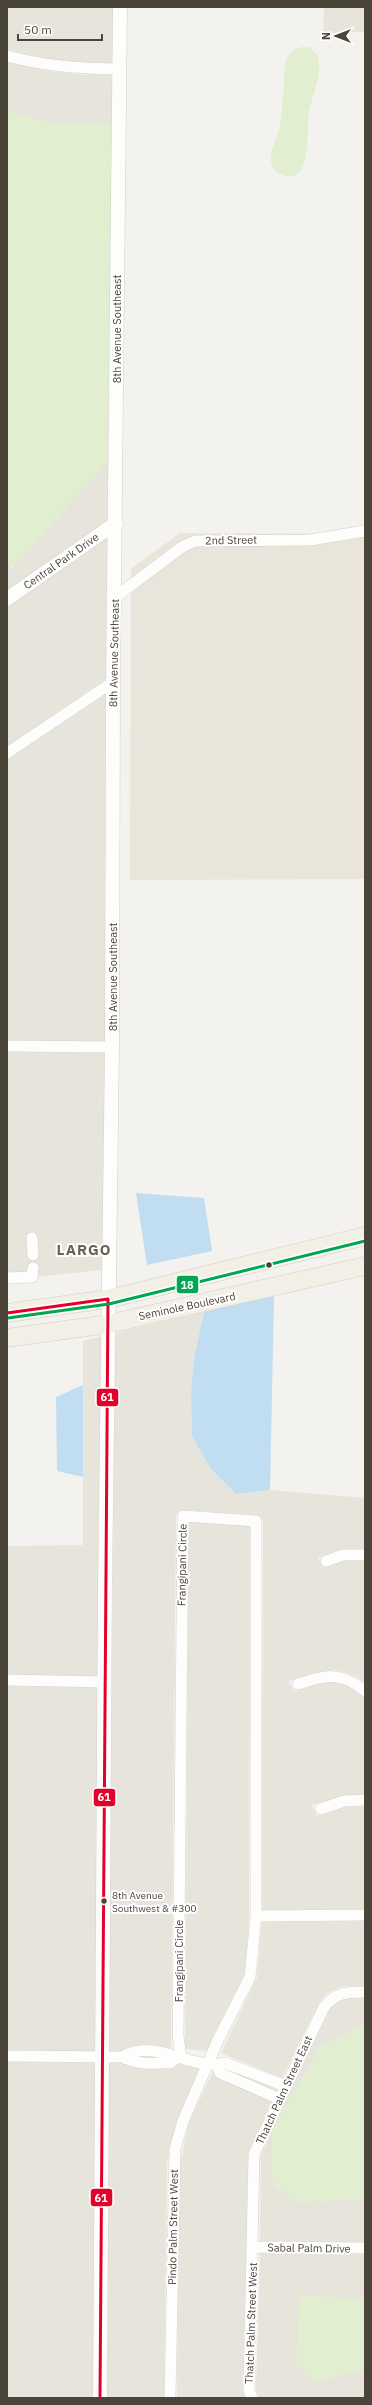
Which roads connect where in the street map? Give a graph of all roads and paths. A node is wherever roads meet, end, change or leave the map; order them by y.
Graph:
1 (120, 7) edge
2 (7, 56) edge
3 (120, 69) junction
4 (116, 523) junction
5 (365, 531) edge
6 (114, 598) junction
7 (7, 599) edge
8 (113, 682) junction
9 (7, 753) edge
10 (7, 1046) edge
11 (112, 1047) junction
12 (365, 1236) edge
13 (32, 1238) dead end
14 (33, 1256) dead end
15 (365, 1266) edge
16 (33, 1268) dead end
17 (7, 1278) edge
18 (108, 1299) junction
19 (7, 1313) edge
20 (108, 1324) junction
21 (7, 1338) edge
22 (365, 1554) edge
23 (326, 1561) dead end
24 (7, 1680) edge
25 (105, 1682) junction
26 (298, 1684) dead end
27 (365, 1691) edge
28 (365, 1800) edge
29 (321, 1809) dead end
30 (365, 1915) edge
31 (256, 1916) junction
32 (365, 1992) edge
33 (7, 2056) edge
34 (102, 2058) junction
35 (178, 2058) junction
36 (213, 2064) junction
37 (286, 2086) junction
38 (280, 2099) junction
39 (253, 2247) junction
40 (365, 2248) edge
41 (100, 2398) edge
42 (170, 2398) edge
43 (252, 2398) edge

1 - 3 street, 8th Avenue Southeast
2 - 3 street
3 - 4 street, 8th Avenue Southeast
4 - 6 street, 8th Avenue Southeast
4 - 7 street, Central Park Drive
5 - 6 street, 2nd Street
6 - 8 street, 8th Avenue Southeast
8 - 9 street
8 - 11 street, 8th Avenue Southeast
10 - 11 street
11 - 18 street, 8th Avenue Southeast
12 - 18 main road
13 - 14 street
15 - 20 main road, Seminole Boulevard
16 - 17 street
18 - 19 main road
18 - 20 street, 8th Avenue Southeast
20 - 21 main road, Seminole Boulevard
20 - 25 street, 8th Avenue Southeast
22 - 23 street
24 - 25 street
25 - 34 street, 8th Avenue Southeast
26 - 27 street
28 - 29 street
30 - 31 street
31 - 35 street, Frangipani Circle
31 - 36 street, Pindo Palm Street West
32 - 37 street, Thatch Palm Street East
33 - 34 street
34 - 35 street
34 - 41 street, 8th Avenue Southeast
35 - 36 street
36 - 37 street
36 - 38 street
36 - 42 street, Pindo Palm Street West
37 - 38 street, Thatch Palm Street East
38 - 39 street, Thatch Palm Street East
39 - 40 street, Sabal Palm Drive
39 - 43 street, Thatch Palm Street West

